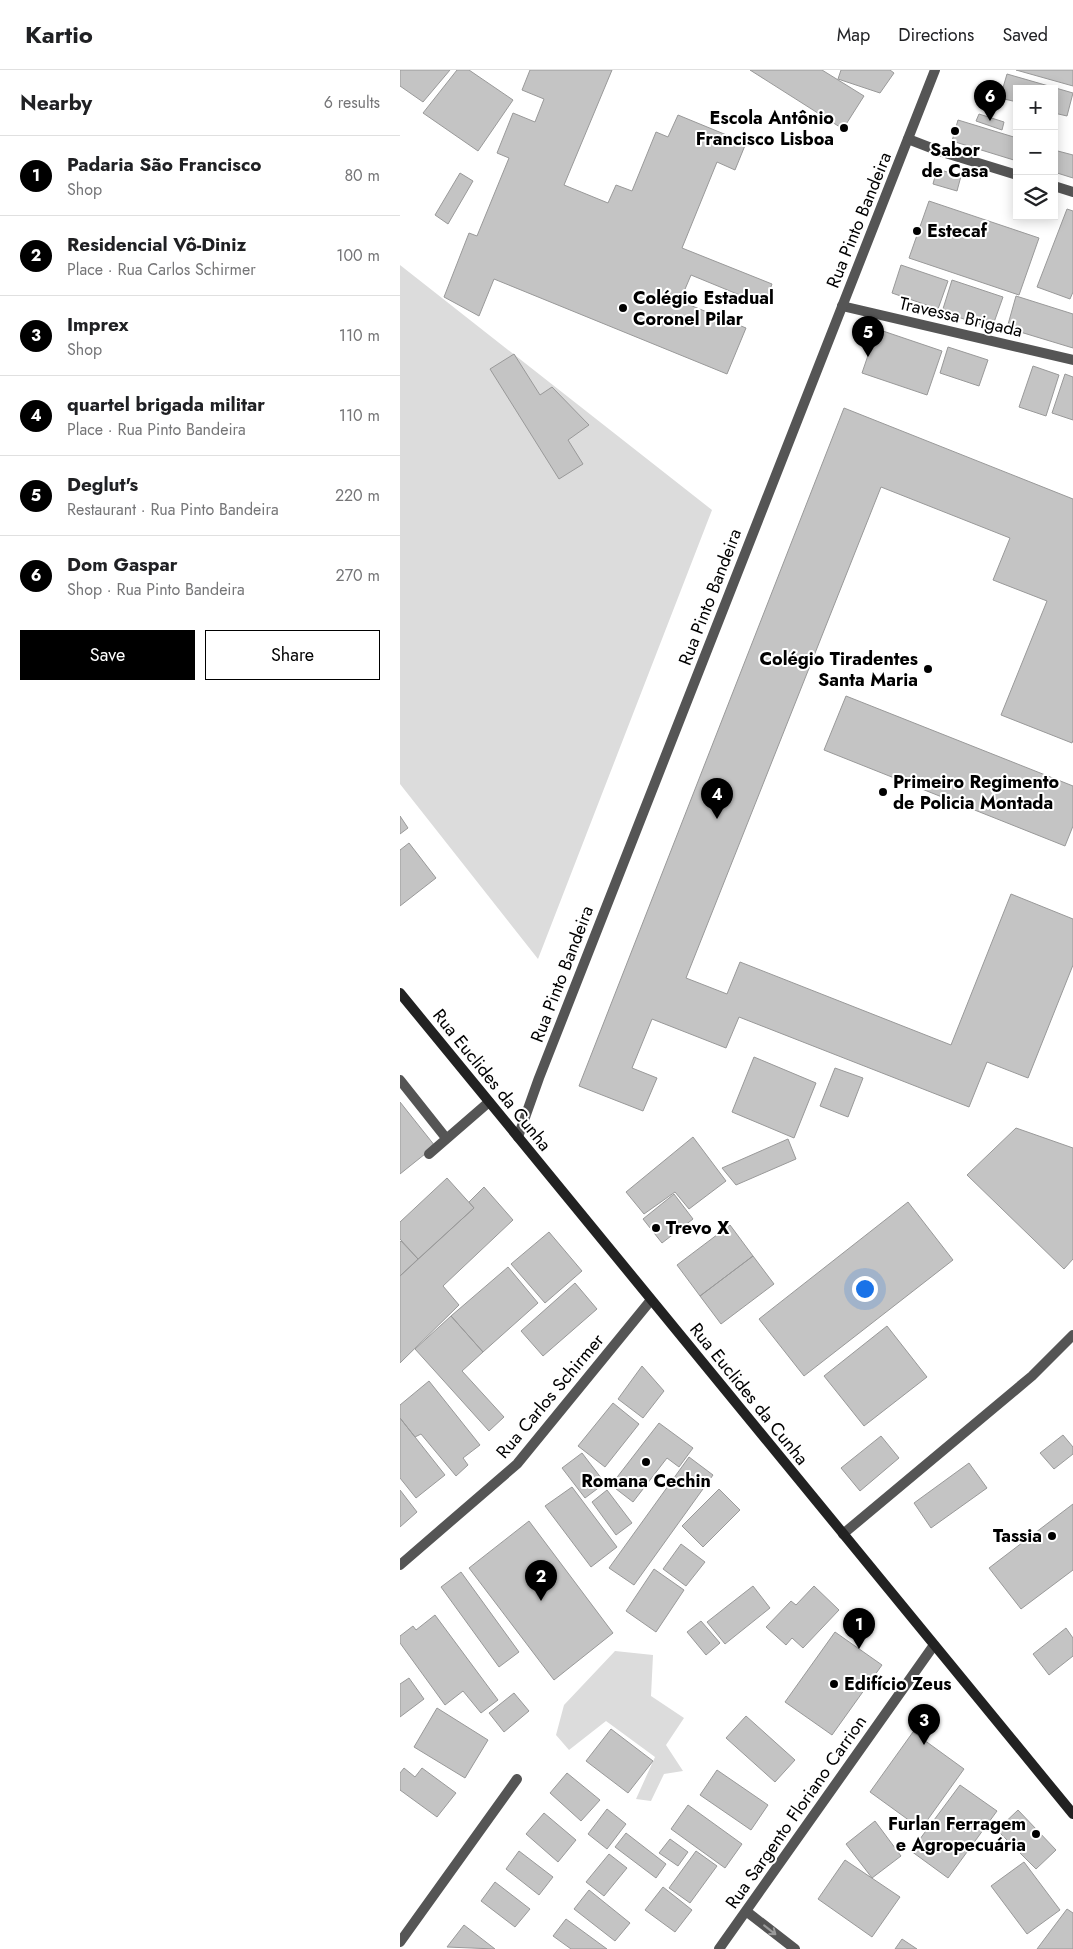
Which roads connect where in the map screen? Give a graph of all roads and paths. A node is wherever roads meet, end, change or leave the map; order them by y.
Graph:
1 (935, 70) edge
2 (908, 139) junction
3 (1013, 174) edge
4 (1058, 187) edge
5 (1073, 192) edge
6 (842, 306) junction
7 (1073, 360) edge
8 (400, 993) edge
9 (400, 1080) edge
10 (489, 1102) junction
11 (518, 1137) junction
12 (446, 1138) junction
13 (429, 1154) dead end
14 (651, 1300) junction
15 (1073, 1335) edge
16 (843, 1534) junction
17 (400, 1566) edge
18 (934, 1645) junction
19 (516, 1779) dead end
20 (1073, 1814) edge
21 (746, 1911) junction
22 (400, 1942) edge
23 (719, 1949) edge
24 (795, 1949) edge

1 - 2 street, Rua Pinto Bandeira
2 - 3 street
2 - 6 street, Rua Pinto Bandeira
4 - 5 street
6 - 7 street, Travessa Brigada
6 - 11 street, Rua Pinto Bandeira
8 - 10 main road, Rua Euclides da Cunha
9 - 12 street
10 - 11 main road, Rua Euclides da Cunha
10 - 12 street
11 - 14 main road, Rua Euclides da Cunha
12 - 13 street
14 - 16 main road, Rua Euclides da Cunha
14 - 17 street, Rua Carlos Schirmer
15 - 16 street
16 - 18 main road, Rua Euclides da Cunha
18 - 20 main road, Rua Euclides da Cunha
18 - 21 street, Rua Sargento Floriano Carrion
19 - 22 street
21 - 23 street, Rua Sargento Floriano Carrion
21 -> 24 street

